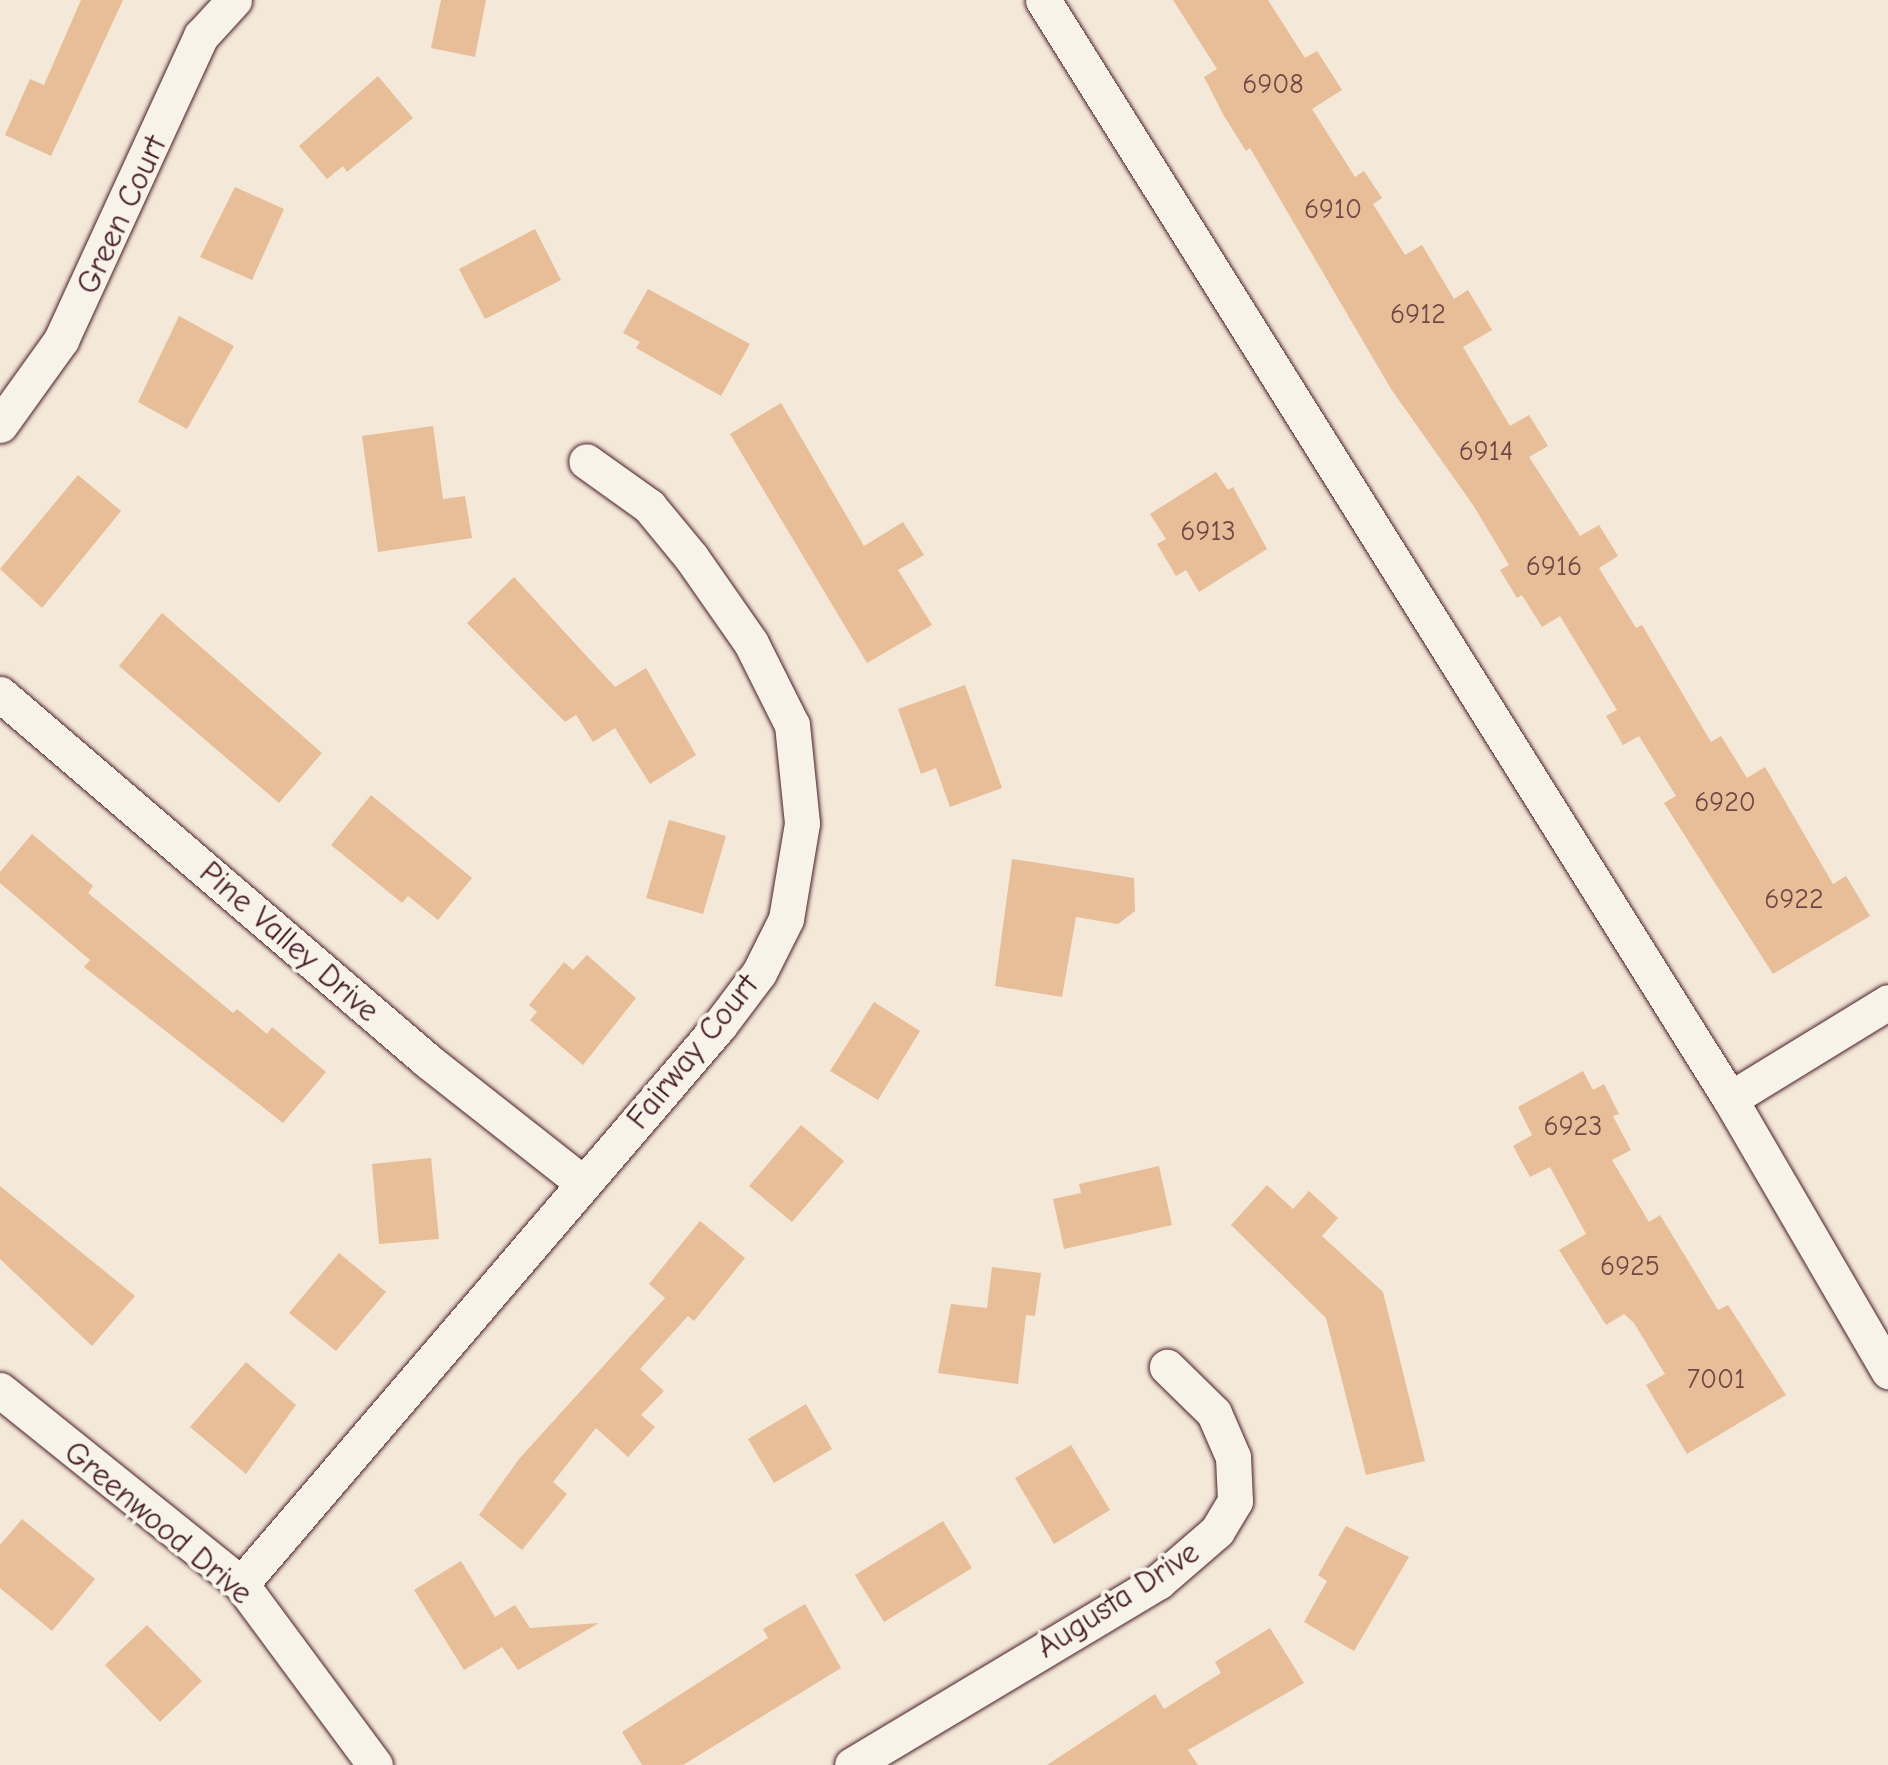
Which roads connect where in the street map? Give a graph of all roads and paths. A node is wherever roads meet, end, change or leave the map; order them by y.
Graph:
1 (234, 0) edge
2 (1043, 0) edge
3 (0, 425) edge
4 (586, 461) dead end
5 (0, 694) edge
6 (1888, 1002) edge
7 (1730, 1099) junction
8 (583, 1183) junction
9 (1167, 1368) dead end
10 (1888, 1370) edge
11 (0, 1390) edge
12 (241, 1584) junction
13 (375, 1765) edge
14 (852, 1765) edge

1 - 3 street, Green Court
2 - 7 street
4 - 8 street, Fairway Court
5 - 8 street, Pine Valley Drive
6 - 7 street
7 - 10 street
8 - 12 street, Fairway Court
9 - 14 street, Augusta Drive
11 - 12 street, Greenwood Drive
12 - 13 street, Greenwood Drive

